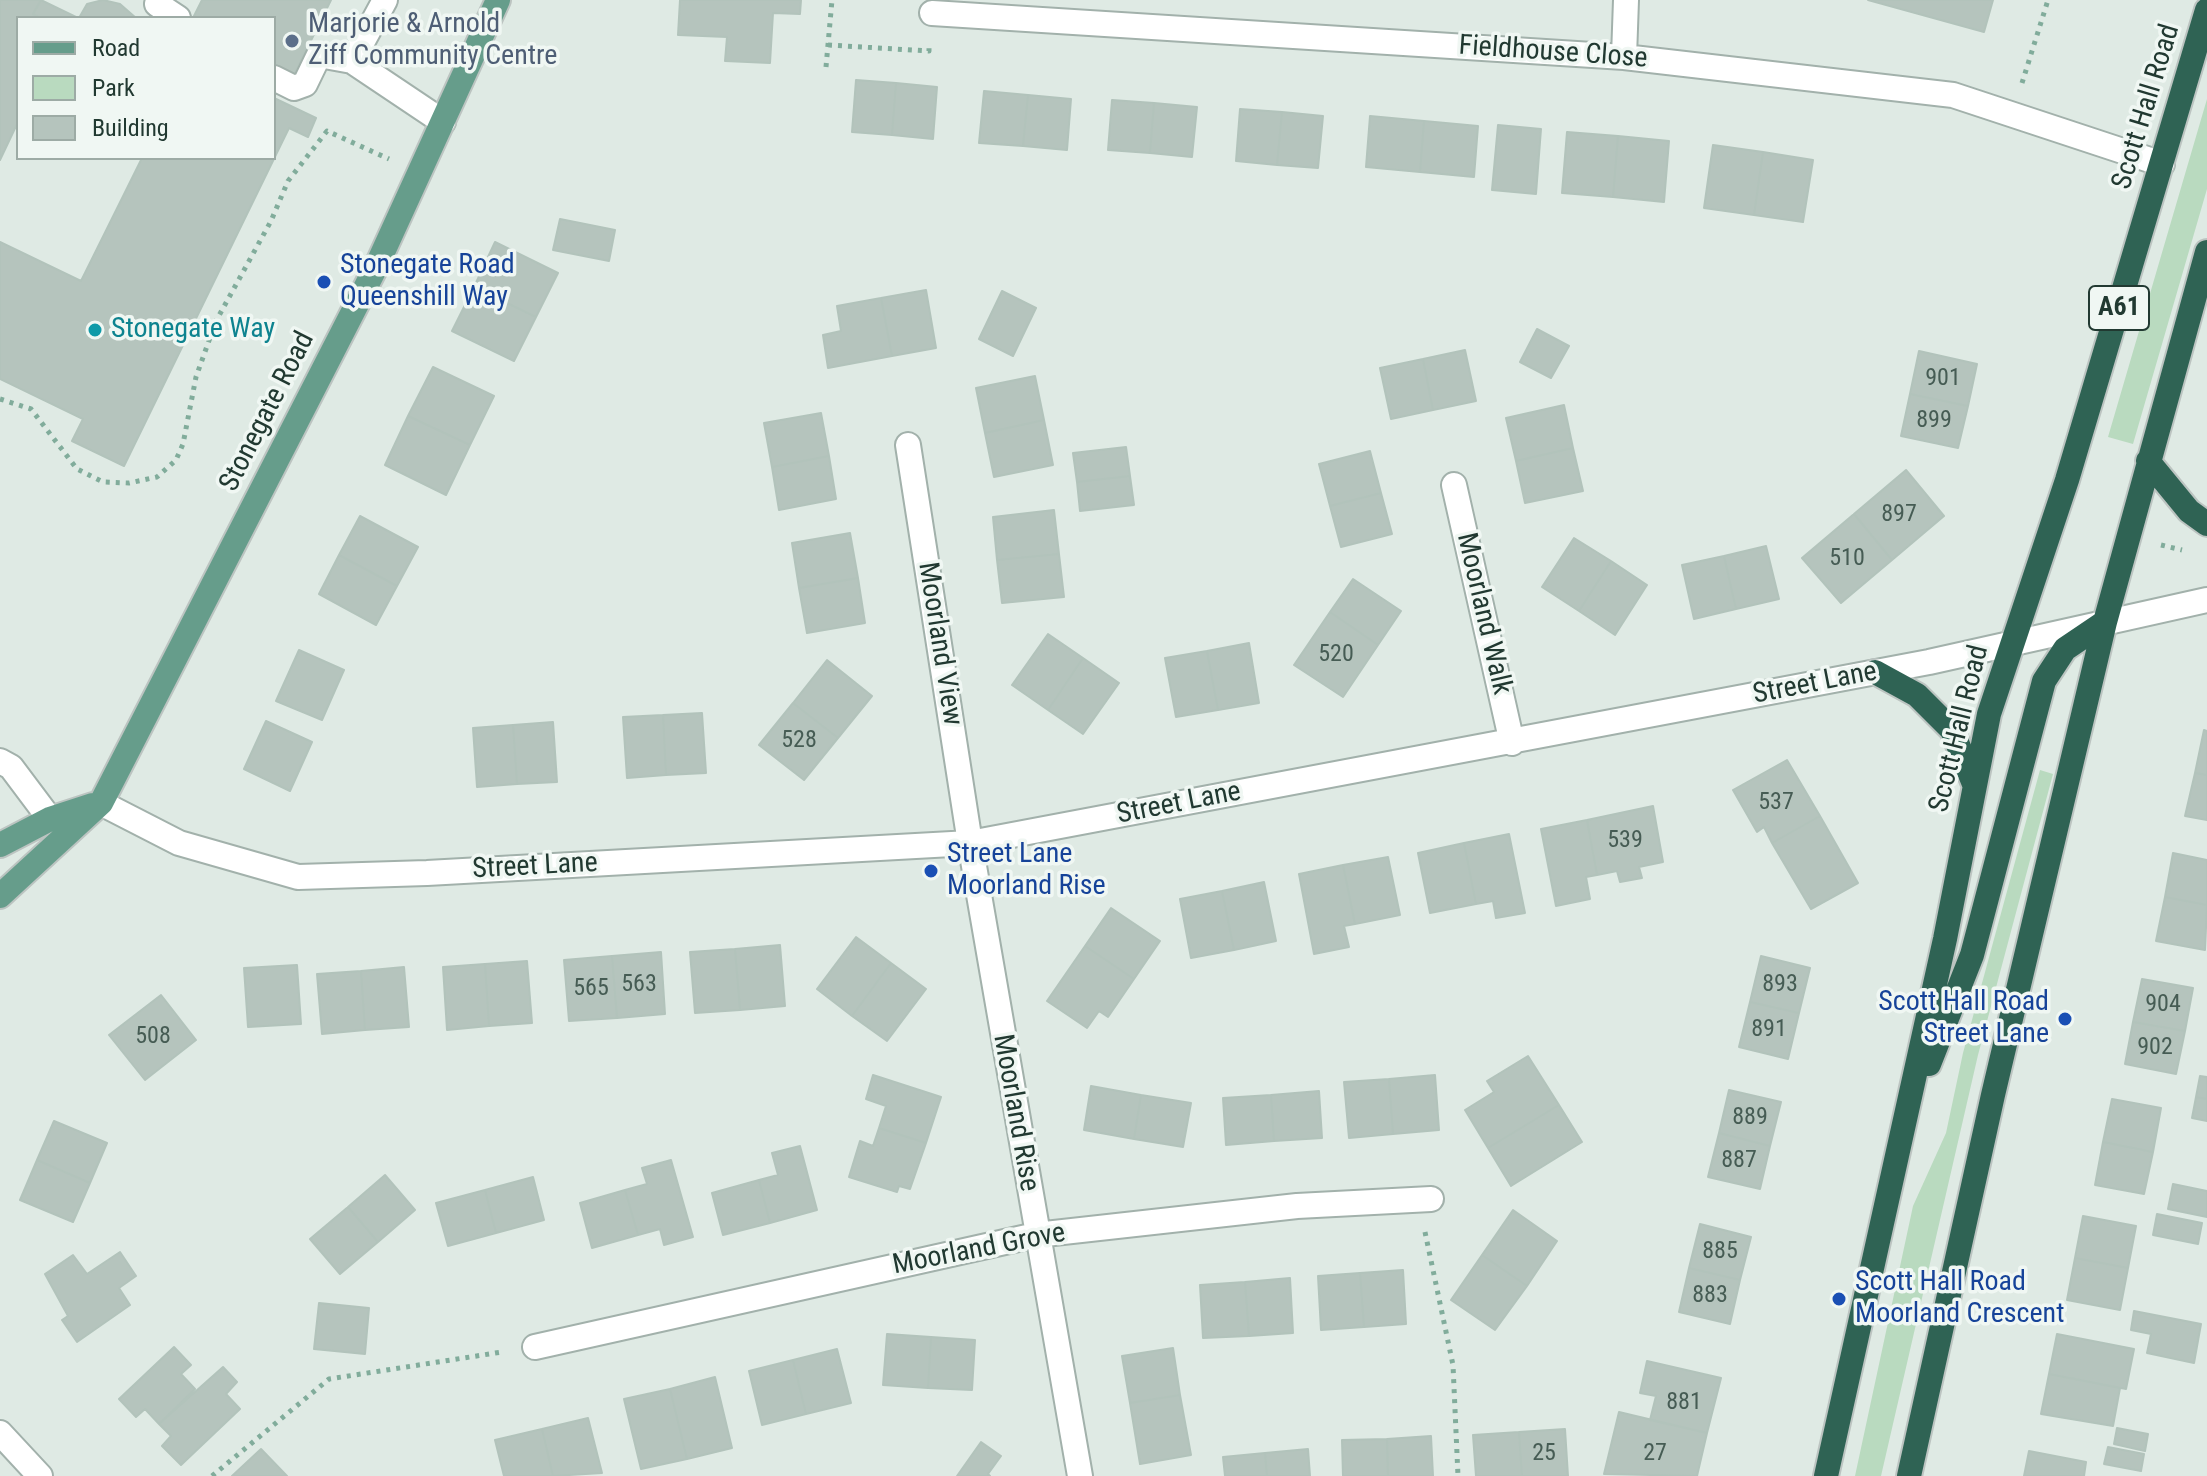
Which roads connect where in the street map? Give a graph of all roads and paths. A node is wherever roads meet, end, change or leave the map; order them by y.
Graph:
1 (385, 0) edge
2 (498, 0) edge
3 (832, 0) edge
4 (1626, 0) edge
5 (2048, 0) edge
6 (157, 4) dead end
7 (2207, 10) edge
8 (932, 13) joint
9 (175, 16) edge
10 (828, 45) junction
11 (1624, 57) junction
12 (352, 61) junction
13 (826, 67) dead end
14 (276, 79) edge
15 (2012, 115) junction
16 (443, 122) junction
17 (2162, 164) junction
18 (419, 173) junction
19 (2207, 252) edge
20 (0, 399) edge
21 (908, 445) dead end
22 (2148, 461) junction
23 (1454, 485) dead end
24 (2207, 524) edge
25 (2207, 600) edge
26 (2105, 622) junction
27 (2013, 641) junction
28 (1875, 672) junction
29 (1512, 743) junction
30 (0, 761) edge
31 (1974, 784) junction
32 (101, 803) junction
33 (50, 819) junction
34 (970, 843) junction
35 (0, 845) edge
36 (0, 896) edge
37 (1898, 1140) junction
38 (1424, 1199) joint
39 (1036, 1235) junction
40 (535, 1347) joint
41 (0, 1433) edge
42 (40, 1476) edge
43 (212, 1476) edge
44 (1080, 1476) edge
45 (1458, 1476) edge
46 (1826, 1476) edge
47 (1909, 1476) edge

1 - 12 street
2 - 16 main road, Stonegate Road
3 - 10 path
4 - 11 street
5 - 15 path
6 - 9 street
7 - 17 highway, Scott Hall Road / A61
8 - 10 path
8 - 11 street, Fieldhouse Close
10 - 13 path
11 - 15 street, Fieldhouse Close
12 - 14 street
12 - 16 street
15 - 17 street, Fieldhouse Close
16 - 18 main road, Stonegate Road
17 - 27 highway, Scott Hall Road / A61
18 - 20 path
18 - 32 main road, Stonegate Road
19 - 22 highway, A61
21 - 34 street, Moorland View
22 - 24 highway
22 - 26 highway, A61
23 - 29 street, Moorland Walk
25 - 26 street, Street Lane
26 - 27 street, Street Lane
26 - 37 highway
26 - 47 highway, A61
27 - 28 street, Street Lane
27 - 31 highway, Scott Hall Road / A61
28 - 29 street, Street Lane
28 - 31 highway
29 - 34 street, Street Lane
30 - 33 street
31 - 37 highway, Scott Hall Road / A61
32 - 33 main road
32 - 34 street, Street Lane
32 - 36 main road, Stonegate Road
33 - 35 main road
34 - 39 street, Moorland Rise
37 - 46 highway, Scott Hall Road / A61
38 - 39 street, Moorland Grove
38 - 45 path
39 - 40 street, Moorland Grove
39 - 44 street, Moorland Rise
40 - 43 path
41 - 42 street

